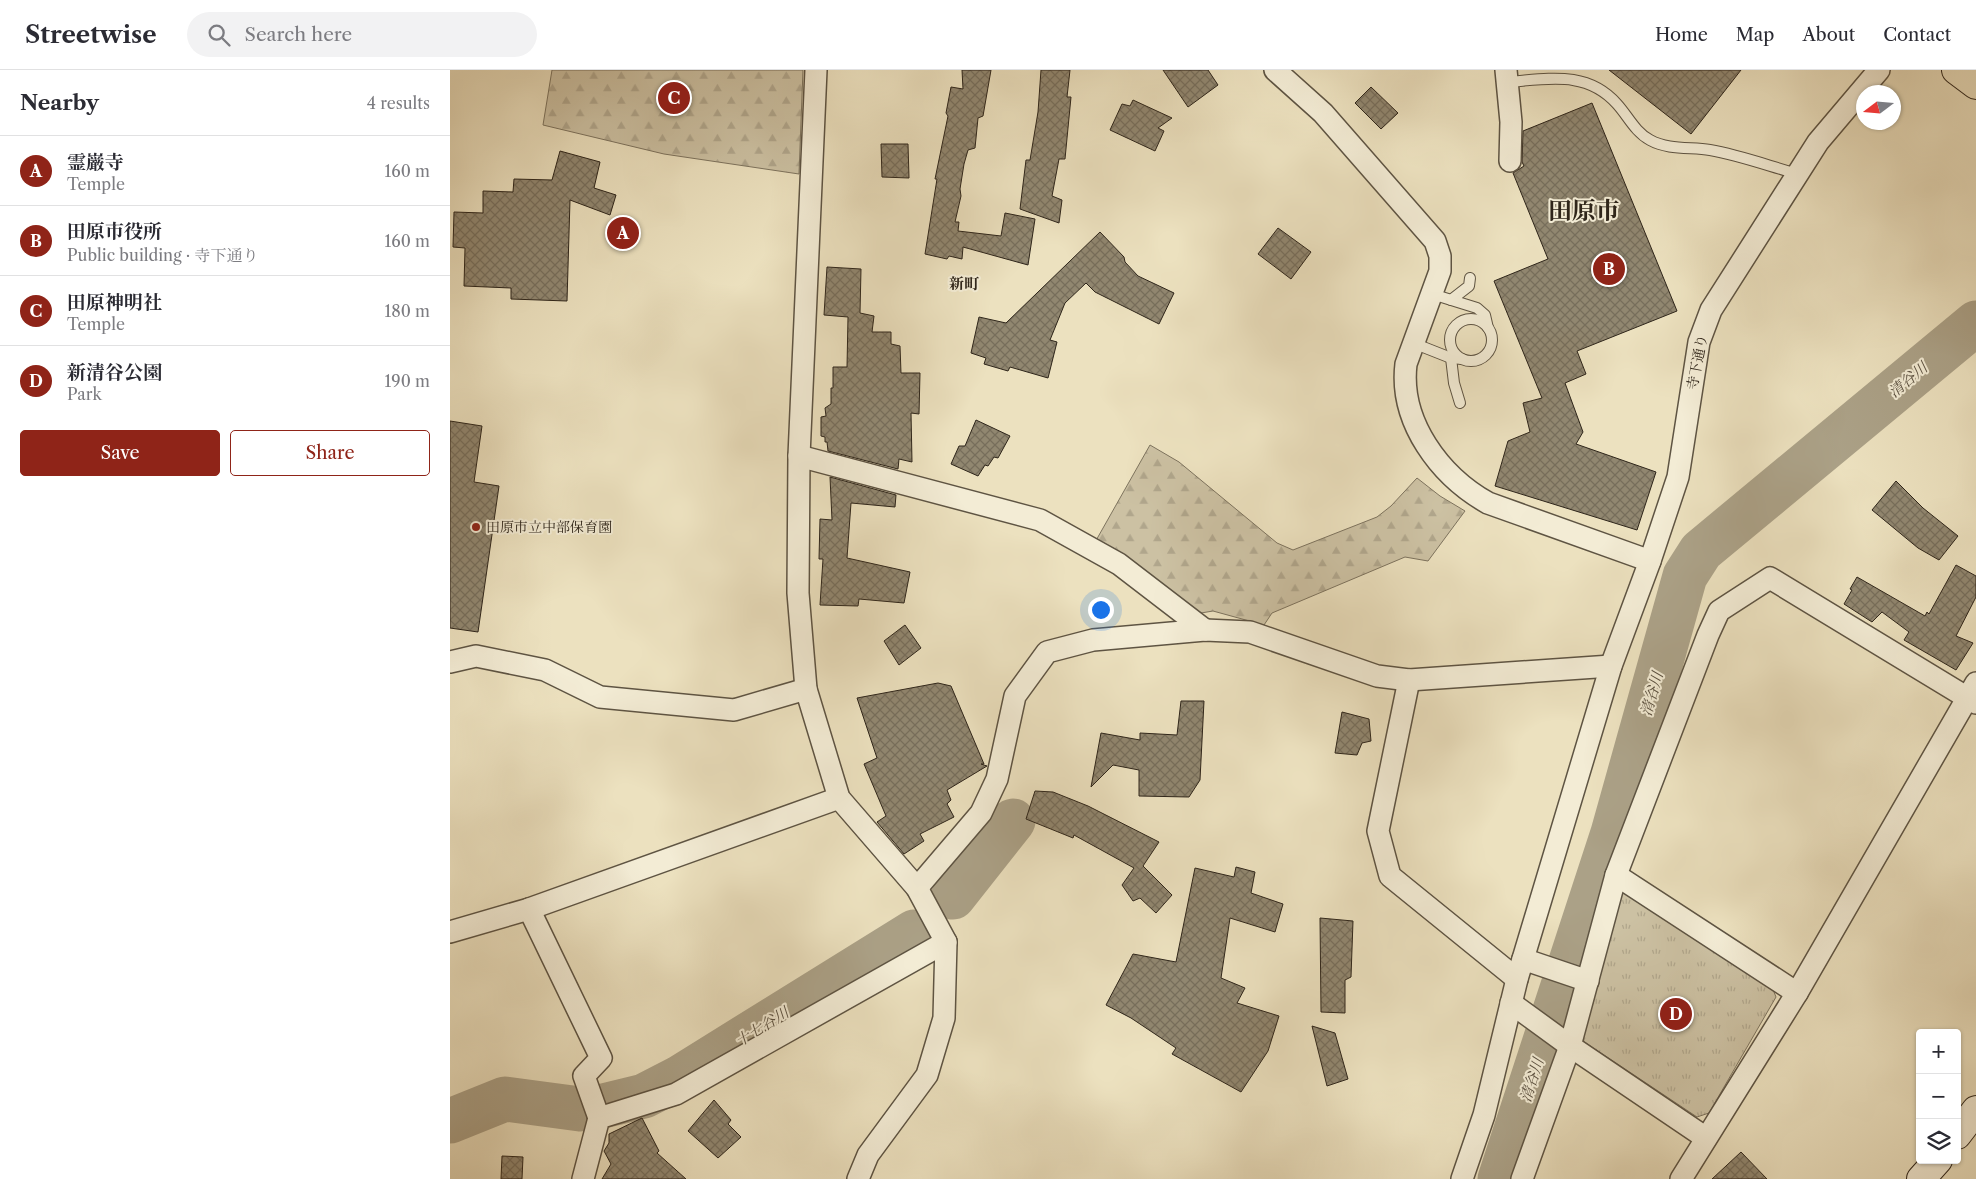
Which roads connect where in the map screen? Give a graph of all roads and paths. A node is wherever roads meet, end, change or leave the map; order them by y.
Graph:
1 (816, 70) edge
2 (1275, 70) edge
3 (1879, 70) edge
4 (1956, 70) edge
5 (1507, 76) edge
6 (1976, 85) edge
7 (1510, 161) dead end
8 (1798, 174) junction
9 (1470, 278) dead end
10 (1441, 297) junction
11 (1489, 330) junction
12 (1413, 343) junction
13 (1451, 358) junction
14 (1468, 360) junction
15 (1460, 403) dead end
16 (799, 456) junction
17 (1650, 561) junction
18 (1205, 630) junction
19 (450, 662) edge
20 (1611, 666) junction
21 (1409, 680) junction
22 (806, 689) junction
23 (1974, 694) edge
24 (839, 798) junction
25 (1616, 876) junction
26 (917, 888) junction
27 (529, 909) junction
28 (450, 932) edge
29 (946, 942) junction
30 (1525, 967) junction
31 (1583, 980) junction
32 (1797, 993) junction
33 (1515, 1007) junction
34 (1566, 1043) junction
35 (1976, 1110) edge
36 (599, 1118) junction
37 (1961, 1130) edge
38 (1706, 1138) junction
39 (1934, 1164) edge
40 (583, 1179) edge
41 (858, 1179) edge
42 (1462, 1179) edge
43 (1522, 1179) edge
44 (1681, 1179) edge
45 (1921, 1179) edge

1 - 16 street
2 - 10 street
3 - 8 street, 寺下通り
4 - 6 main road
5 - 7 street
5 - 8 lane
8 - 17 street, 寺下通り
9 - 10 lane
10 - 11 lane
10 - 12 street
11 - 14 lane
11 - 14 lane
12 - 13 lane
12 - 17 street
13 - 14 lane
13 - 15 lane
16 - 18 street
16 - 22 street
17 - 20 street, 寺下通り
18 - 21 street
18 - 26 street
19 - 22 street
20 - 21 street
20 - 30 street, 寺下通り
21 - 30 street
22 - 24 street
23 - 25 street
23 - 32 street
24 - 26 street
24 - 27 street
25 - 31 street
25 - 32 street
26 - 29 street
27 - 28 street
27 - 36 street
29 - 36 street
29 - 41 street
30 - 31 street
30 - 33 street, 寺下通り
31 - 34 street
32 - 38 street
33 - 34 street
33 - 42 street, 寺下通り
34 - 38 street
34 - 43 street
35 - 37 street
36 - 40 street
38 - 44 street
39 - 45 street

